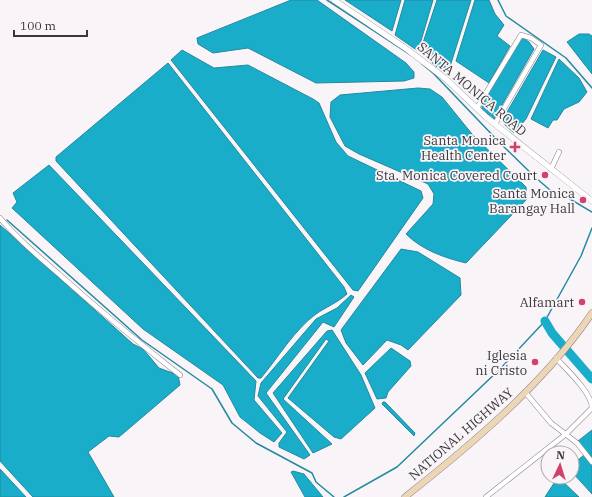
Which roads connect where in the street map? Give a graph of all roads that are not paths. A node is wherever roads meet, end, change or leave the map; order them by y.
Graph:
1 (334, 0) edge
2 (477, 108) junction
3 (495, 124) junction
4 (559, 152) dead end
5 (551, 169) junction
6 (592, 201) edge
7 (0, 218) edge
8 (592, 313) edge
9 (556, 357) junction
10 (180, 375) dead end
11 (525, 392) junction
12 (564, 435) junction
13 (592, 462) edge
14 (405, 497) edge
15 (486, 497) edge

1 - 2 street, SANTA MONICA ROAD
2 - 3 street, SANTA MONICA ROAD
2 - 3 street
3 - 5 street, SANTA MONICA ROAD
4 - 5 street
5 - 6 street, SANTA MONICA ROAD
7 - 10 street
8 - 9 main road, NATIONAL HIGHWAY
9 - 11 main road, NATIONAL HIGHWAY
9 - 12 street
11 - 12 street
11 - 14 main road, NATIONAL HIGHWAY
12 - 13 street
12 - 15 street

